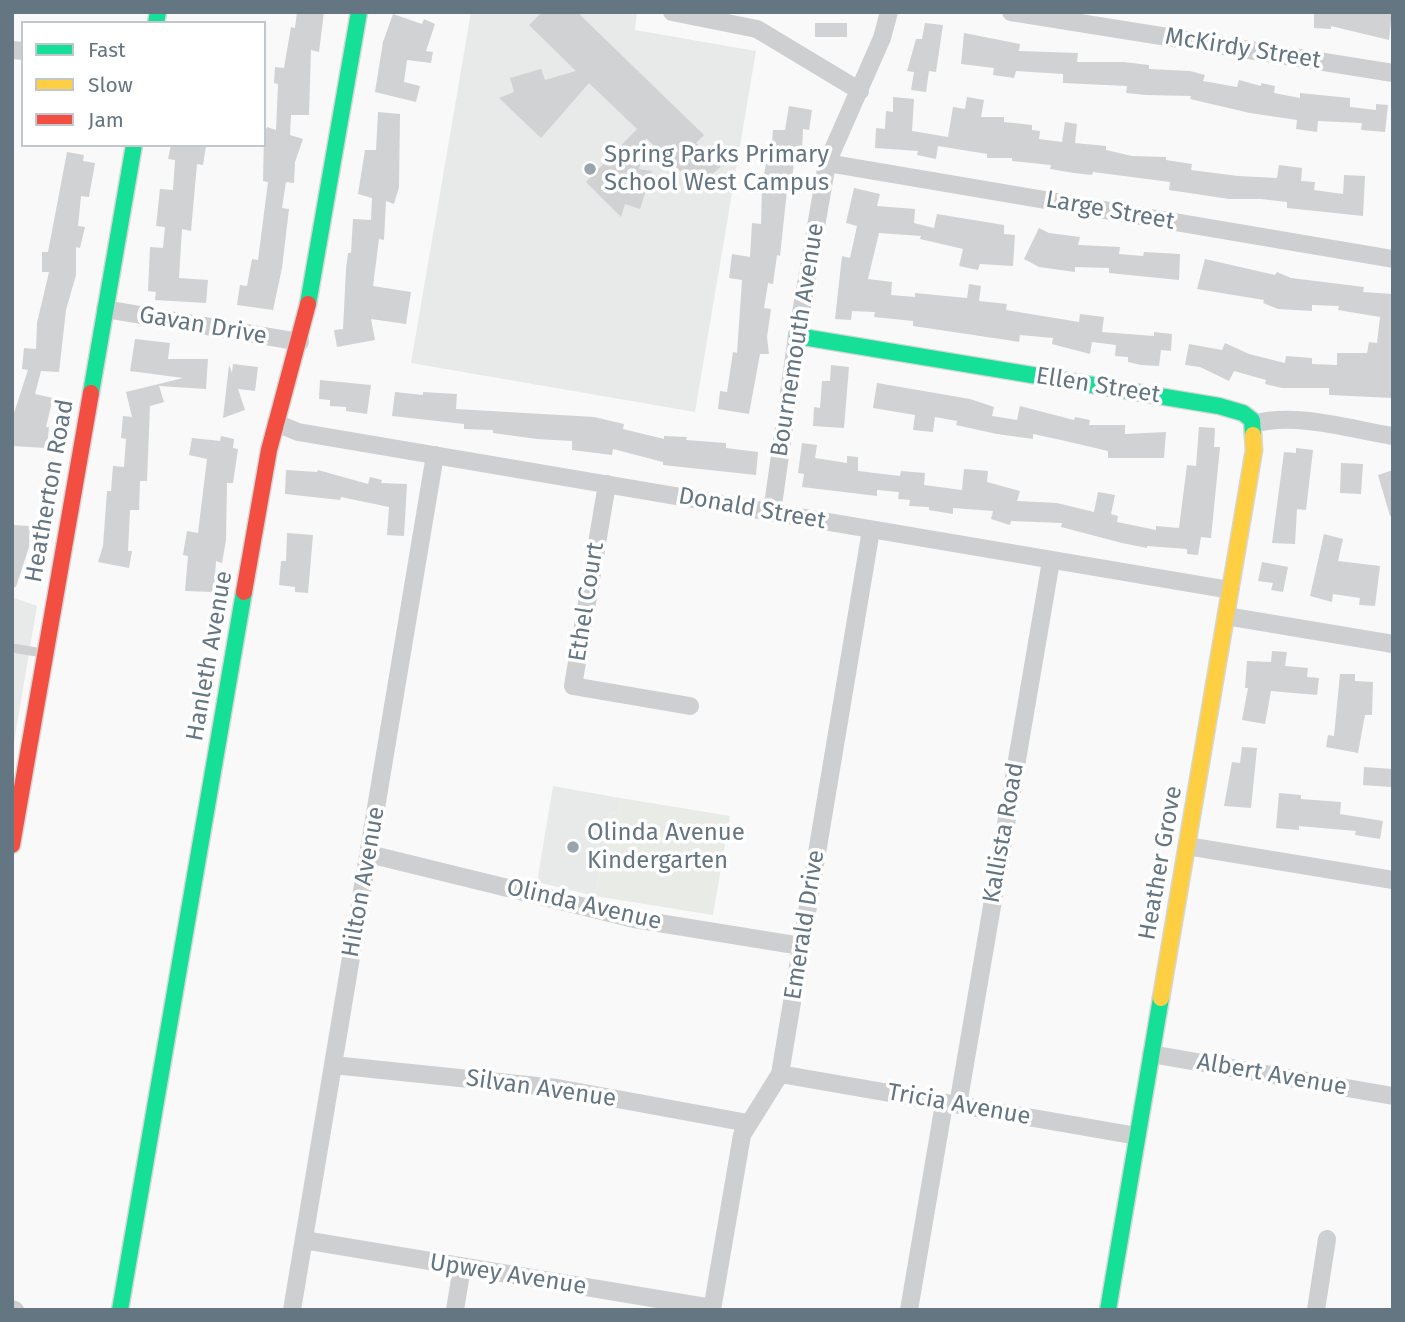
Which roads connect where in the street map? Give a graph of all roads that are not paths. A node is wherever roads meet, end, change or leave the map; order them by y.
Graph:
1 (359, 12) edge
2 (673, 12) edge
3 (889, 12) edge
4 (1011, 12) edge
5 (1393, 73) edge
6 (860, 91) junction
7 (134, 147) edge
8 (827, 163) junction
9 (1393, 259) edge
10 (106, 309) junction
11 (797, 336) junction
12 (300, 342) junction
13 (276, 423) junction
14 (1253, 424) junction
15 (1393, 436) edge
16 (435, 455) junction
17 (607, 484) junction
18 (772, 512) junction
19 (871, 530) junction
20 (1051, 561) junction
21 (1230, 590) junction
22 (1226, 616) junction
23 (1393, 644) edge
24 (12, 648) edge
25 (45, 653) junction
26 (690, 706) dead end
27 (18, 774) edge
28 (12, 845) edge
29 (1187, 846) junction
30 (369, 853) junction
31 (1393, 880) edge
32 (801, 946) junction
33 (1151, 1054) junction
34 (333, 1065) junction
35 (780, 1074) junction
36 (1393, 1096) edge
37 (951, 1105) junction
38 (748, 1123) junction
39 (1138, 1136) junction
40 (1327, 1239) dead end
41 (304, 1240) junction
42 (462, 1267) junction
43 (712, 1309) edge
44 (120, 1310) edge
45 (292, 1310) edge
46 (455, 1310) edge
47 (909, 1310) edge
48 (1108, 1310) edge
49 (1316, 1310) edge

1 - 12 street, Hanleth Avenue
2 - 6 street
3 - 6 street, Bournemouth Avenue
4 - 5 street, McKirdy Street
6 - 8 street, Bournemouth Avenue
7 - 10 street, Heatherton Road
8 - 9 street, Large Street
8 - 11 street, Bournemouth Avenue
10 - 12 street, Gavan Drive
10 - 25 street, Heatherton Road
11 - 14 street, Ellen Street
11 - 18 street, Bournemouth Avenue
12 - 13 street, Hanleth Avenue
13 - 16 street, Donald Street
13 - 44 street, Hanleth Avenue
14 - 15 street
14 - 21 street, Heather Grove
16 - 17 street, Donald Street
16 - 30 street, Hilton Avenue
17 - 18 street, Donald Street
17 - 26 street, Ethel Court
18 - 19 street, Donald Street
19 - 20 street, Donald Street
19 - 32 street, Emerald Drive
20 - 21 street, Donald Street
20 - 37 street, Kallista Road
21 - 22 street, Heather Grove
22 - 23 street
22 - 29 street, Heather Grove
24 - 25 lane
25 - 27 street, Heatherton Road
27 - 28 street, Heatherton Road
29 - 31 street
29 - 33 street, Heather Grove
30 - 32 street, Olinda Avenue
30 - 34 street, Hilton Avenue
32 - 35 street, Emerald Drive
33 - 36 street, Albert Avenue
33 - 39 street, Heather Grove
34 - 38 street, Silvan Avenue
34 - 41 street, Hilton Avenue
35 - 37 street, Tricia Avenue
35 - 38 street, Emerald Drive
37 - 39 street, Tricia Avenue
37 - 47 street, Kallista Road
38 - 43 street, Emerald Drive
39 - 48 street, Heather Grove
40 - 49 street
41 - 42 street, Upwey Avenue
41 - 45 street, Hilton Avenue
42 - 43 street, Upwey Avenue
42 - 46 street

